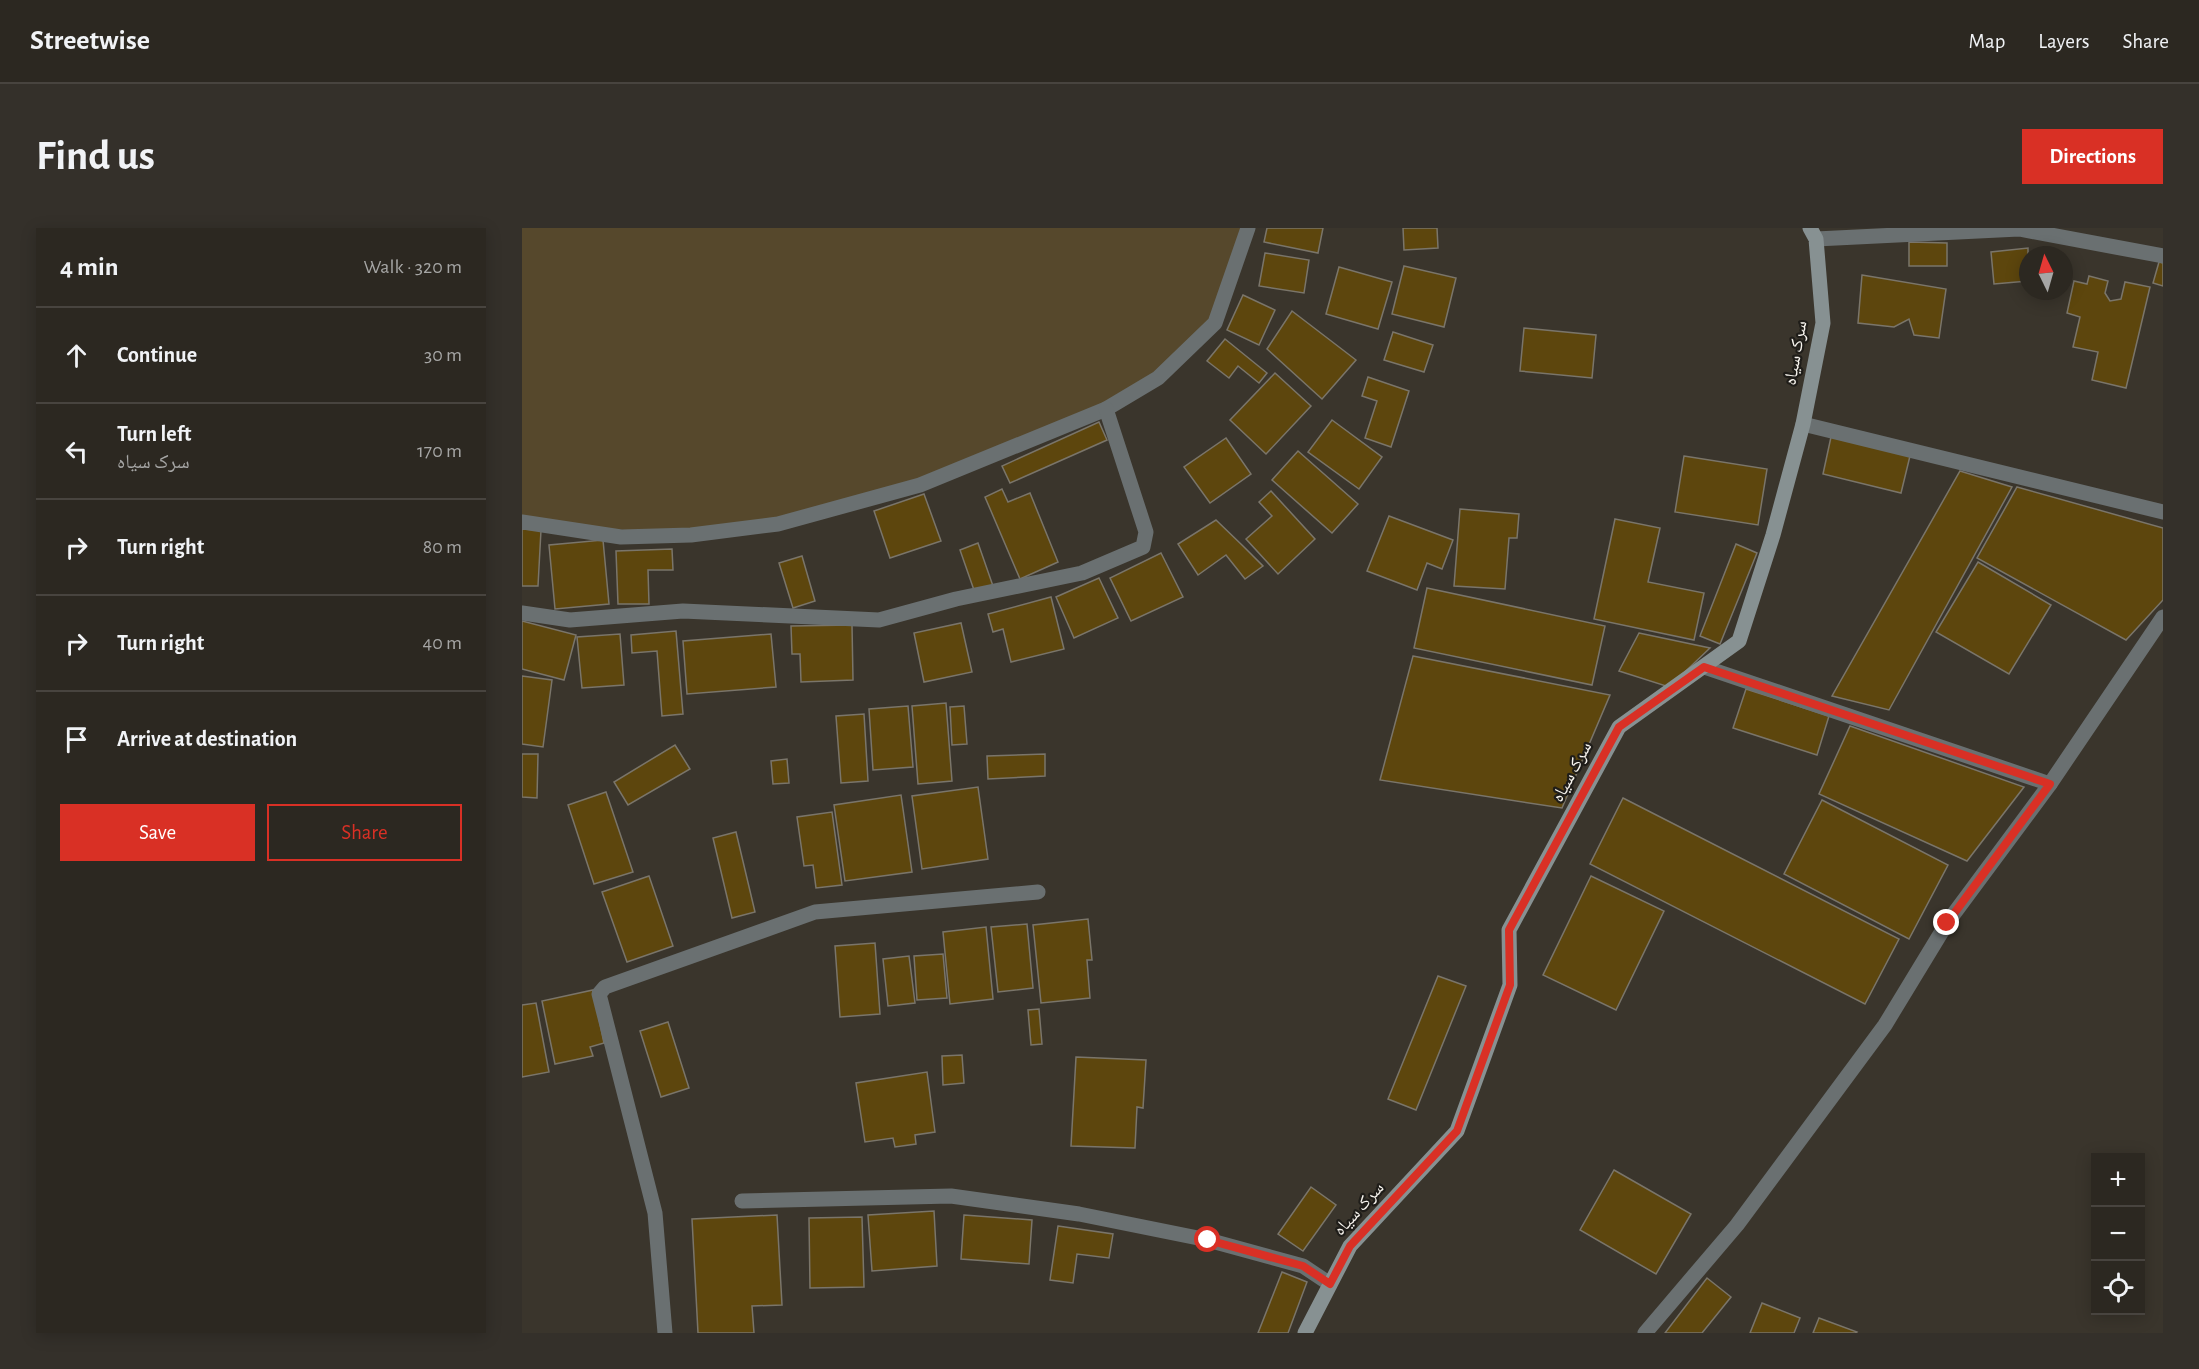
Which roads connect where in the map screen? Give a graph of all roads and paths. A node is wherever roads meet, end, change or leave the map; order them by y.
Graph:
1 (1248, 228) edge
2 (1813, 234) edge
3 (2163, 256) edge
4 (1106, 409) junction
5 (1803, 423) junction
6 (2163, 512) edge
7 (522, 522) edge
8 (522, 613) edge
9 (2163, 617) edge
10 (1704, 667) junction
11 (2050, 784) junction
12 (1038, 892) dead end
13 (742, 1201) dead end
14 (1330, 1284) junction
15 (665, 1333) edge
16 (1305, 1333) edge
17 (1645, 1333) edge

1 - 4 street
2 - 3 street
2 - 5 street, سرک سیاه
4 - 7 street
4 - 8 street
5 - 6 street
5 - 10 street, سرک سیاه
9 - 11 street
10 - 11 street
10 - 14 street, سرک سیاه
11 - 17 street
12 - 15 street
13 - 14 street
14 - 16 street, سرک سیاه

